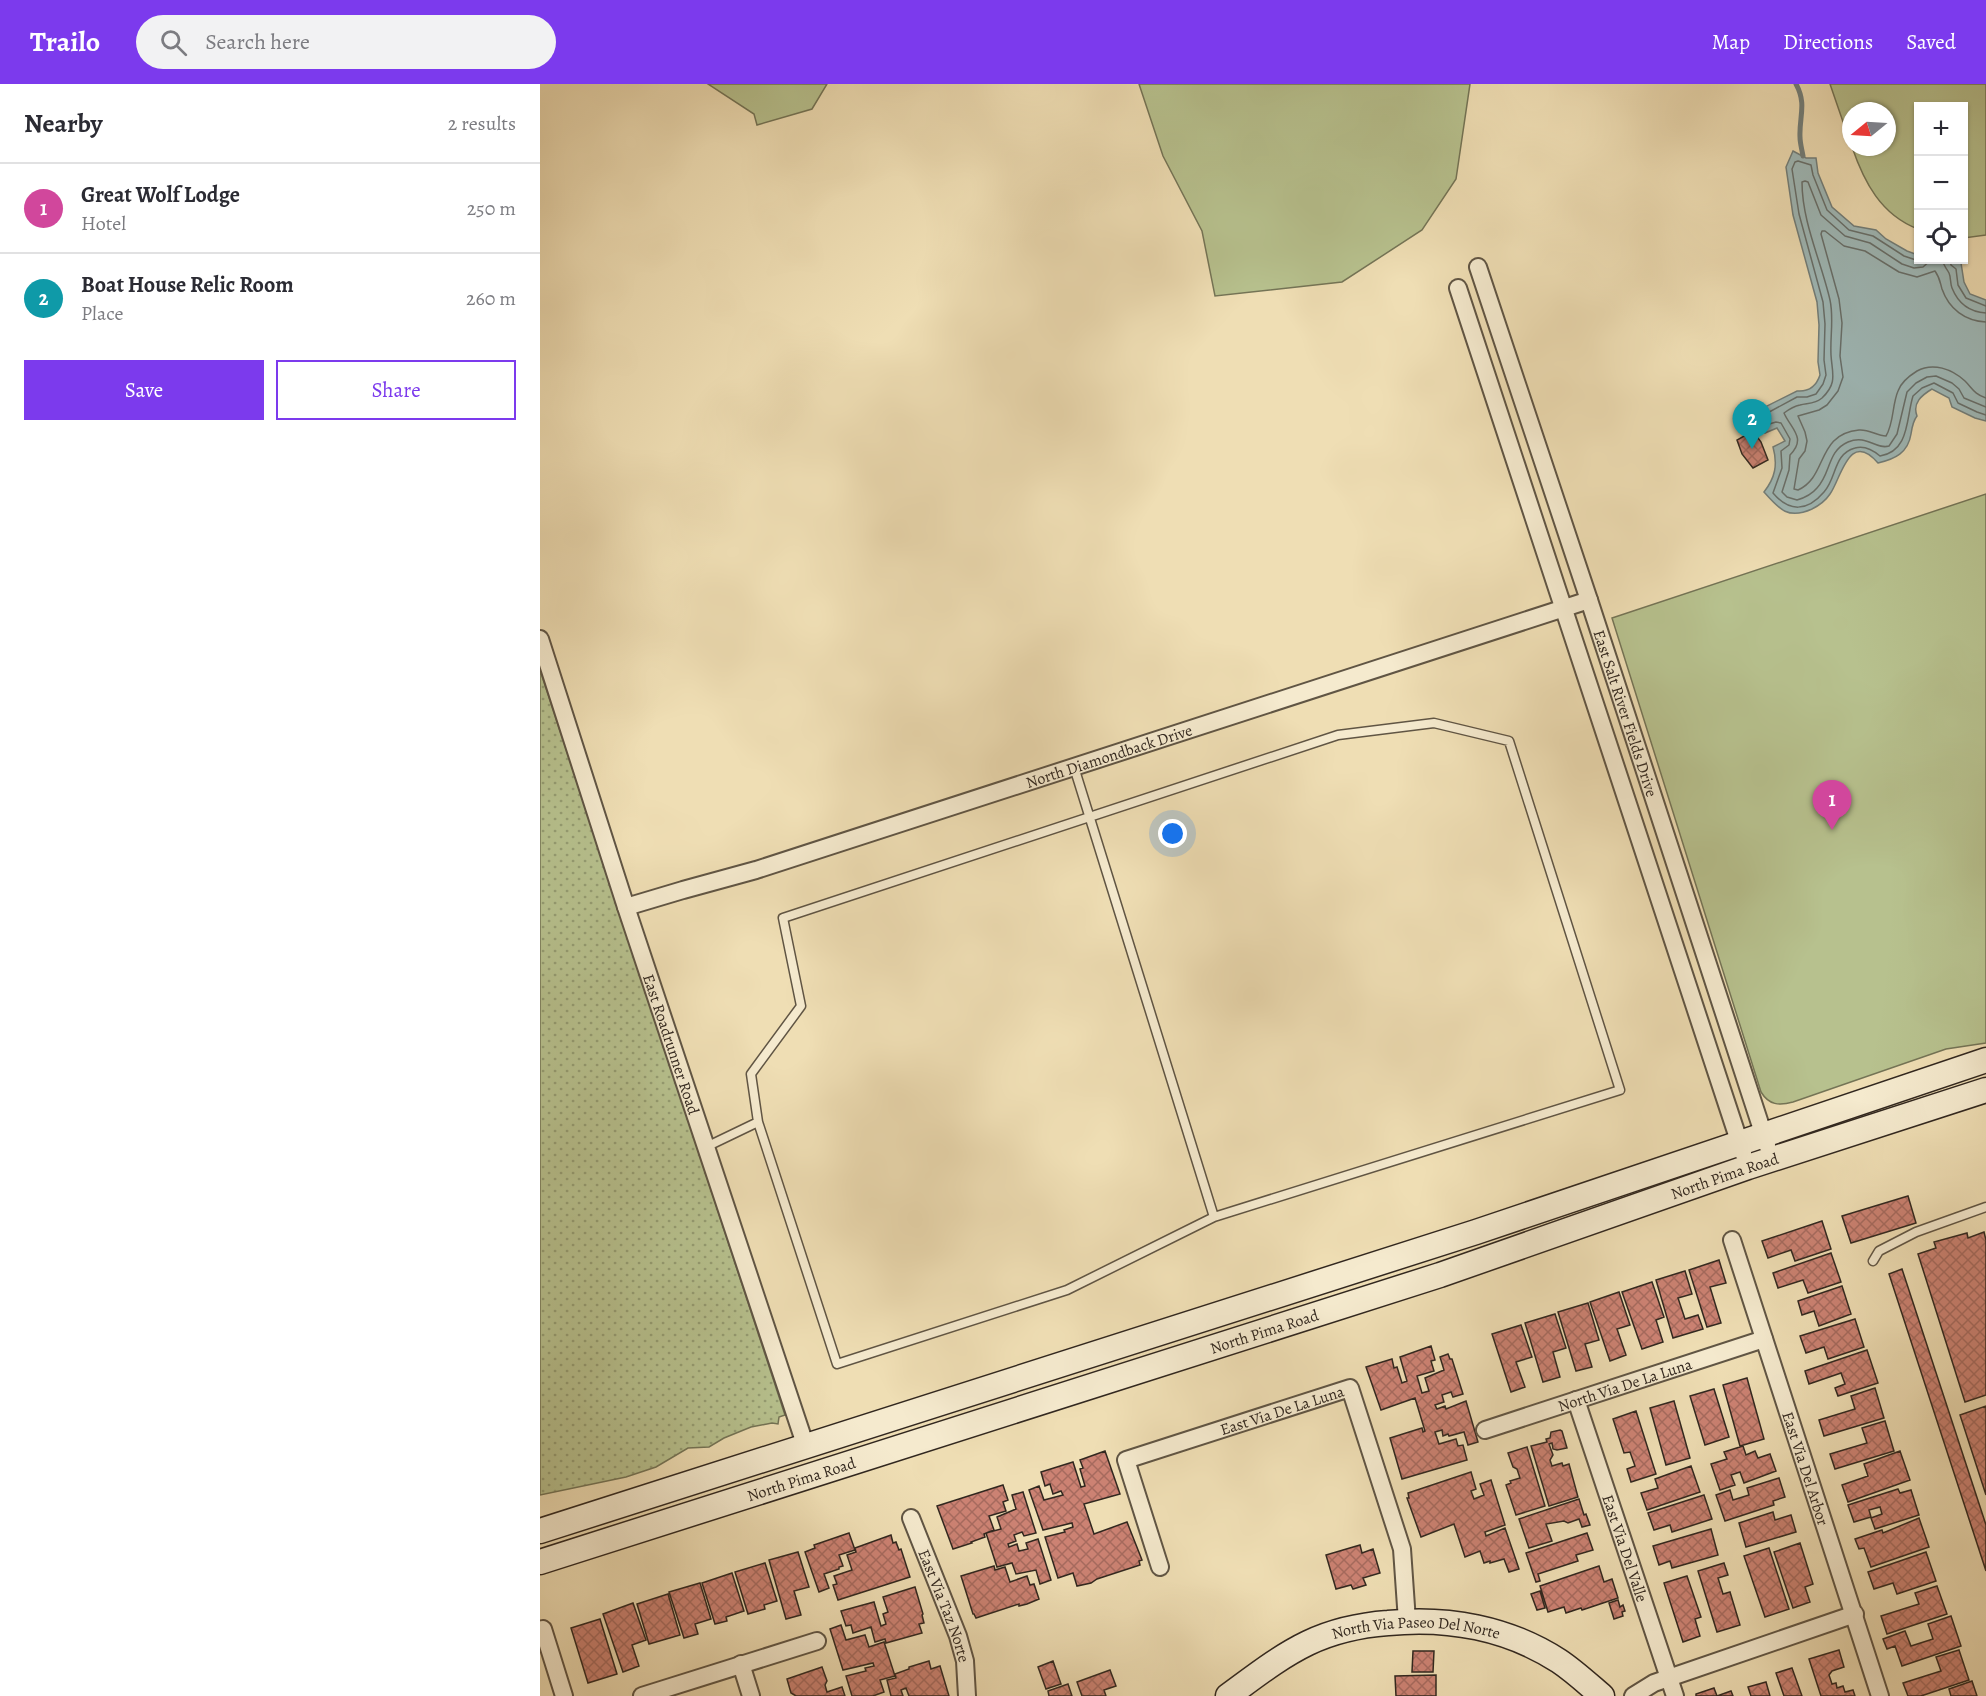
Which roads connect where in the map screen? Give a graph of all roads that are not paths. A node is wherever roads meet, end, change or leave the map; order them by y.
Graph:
1 (1478, 267) dead end
2 (1458, 288) dead end
3 (1589, 600) junction
4 (1563, 608) junction
5 (540, 639) edge
6 (1074, 767) junction
7 (1090, 817) junction
8 (626, 907) junction
9 (1986, 1060) edge
10 (1986, 1090) edge
11 (758, 1122) junction
12 (1763, 1134) junction
13 (1739, 1142) junction
14 (706, 1147) junction
15 (1772, 1160) junction
16 (1748, 1167) junction
17 (1986, 1207) edge
18 (1214, 1217) junction
19 (1732, 1240) dead end
20 (1873, 1261) dead end
21 (1764, 1339) junction
22 (1576, 1400) junction
23 (1485, 1430) dead end
24 (806, 1447) junction
25 (911, 1518) dead end
26 (540, 1531) edge
27 (540, 1562) edge
28 (1160, 1567) dead end
29 (1855, 1614) junction
30 (1407, 1621) junction
31 (543, 1629) dead end
32 (817, 1641) dead end
33 (741, 1664) junction
34 (1669, 1677) junction
35 (564, 1696) edge
36 (642, 1696) edge
37 (752, 1696) edge
38 (967, 1696) edge
39 (1228, 1696) edge
40 (1602, 1696) edge
41 (1633, 1696) edge
42 (1675, 1696) edge
43 (1881, 1696) edge

1 - 3 street, East Salt River Fields Drive
2 - 4 street, East Salt River Fields Drive
3 - 4 street, North Diamondback Drive
3 - 12 street, East Salt River Fields Drive
4 - 6 street, North Diamondback Drive
4 - 13 street, East Salt River Fields Drive
5 - 8 street, East Roadrunner Road
6 - 7 lane
6 - 8 street, North Diamondback Drive
7 - 11 lane
7 - 18 lane
7 - 18 lane
8 - 14 street, East Roadrunner Road
9 - 12 main road, North Pima Road
10 - 15 main road, North Pima Road
11 - 14 lane
11 - 18 lane
12 - 13 main road, North Pima Road
12 - 15 street, East Salt River Fields Drive
13 - 16 street, East Salt River Fields Drive
13 - 24 main road, North Pima Road
14 - 24 street, East Roadrunner Road
15 - 16 main road, North Pima Road
16 - 27 main road, North Pima Road
17 - 20 lane
19 - 21 street, East Via Del Arbor
21 - 22 street, North Via De La Luna
21 - 29 street, East Via Del Arbor
22 - 23 street, North Via De La Luna
22 - 34 street, East Via Del Valle
24 - 26 main road, North Pima Road
25 - 38 street, East Via Taz Norte
28 - 30 street, East Via De La Luna
29 - 34 street
29 - 43 street, East Via Del Arbor
30 - 39 main road, North Via Paseo Del Norte
30 - 40 main road, North Via Paseo Del Norte
31 - 35 street
32 - 33 street
33 - 36 street
33 - 37 street
34 - 41 street
34 - 42 street, East Via Del Valle

